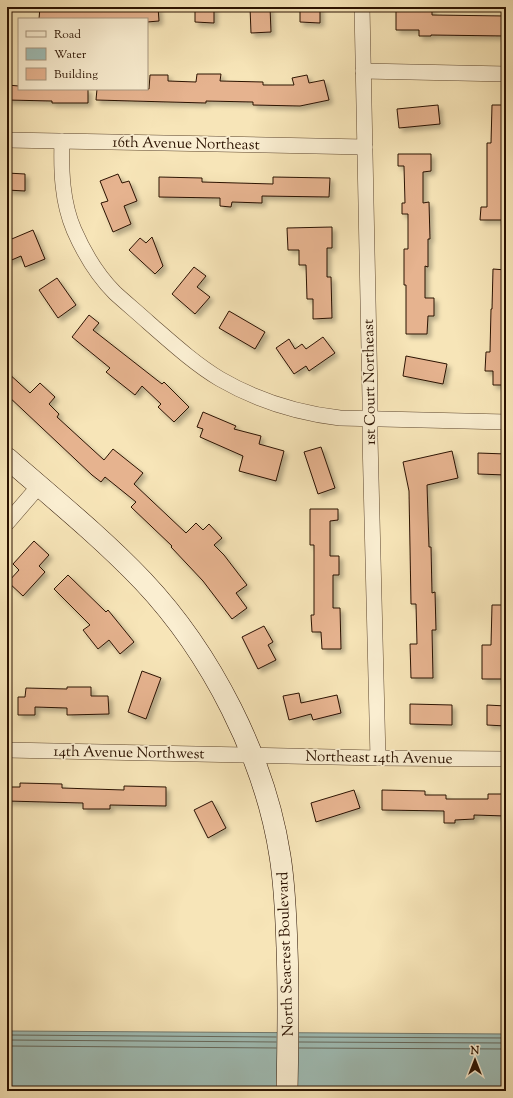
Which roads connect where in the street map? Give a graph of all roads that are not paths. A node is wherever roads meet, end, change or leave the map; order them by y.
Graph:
1 (362, 7) edge
2 (363, 71) junction
3 (506, 74) edge
4 (7, 140) edge
5 (62, 141) junction
6 (365, 147) junction
7 (370, 419) junction
8 (506, 422) edge
9 (9, 463) edge
10 (39, 486) junction
11 (7, 523) edge
12 (7, 750) edge
13 (252, 755) junction
14 (378, 758) junction
15 (506, 760) edge
16 (288, 1091) edge

1 - 2 street, 1st Court Northeast
2 - 3 street
2 - 6 street, 1st Court Northeast
4 - 5 street, 16th Avenue Northeast
5 - 6 street, 16th Avenue Northeast
5 - 7 street
6 - 7 street, 1st Court Northeast
7 - 8 street
7 - 14 street, 1st Court Northeast
9 - 10 street, North Seacrest Boulevard
10 - 11 street
10 - 13 street, North Seacrest Boulevard
12 - 13 street, 14th Avenue Northwest
13 - 14 street, Northeast 14th Avenue
13 - 16 street, North Seacrest Boulevard
14 - 15 street, Northeast 14th Avenue

